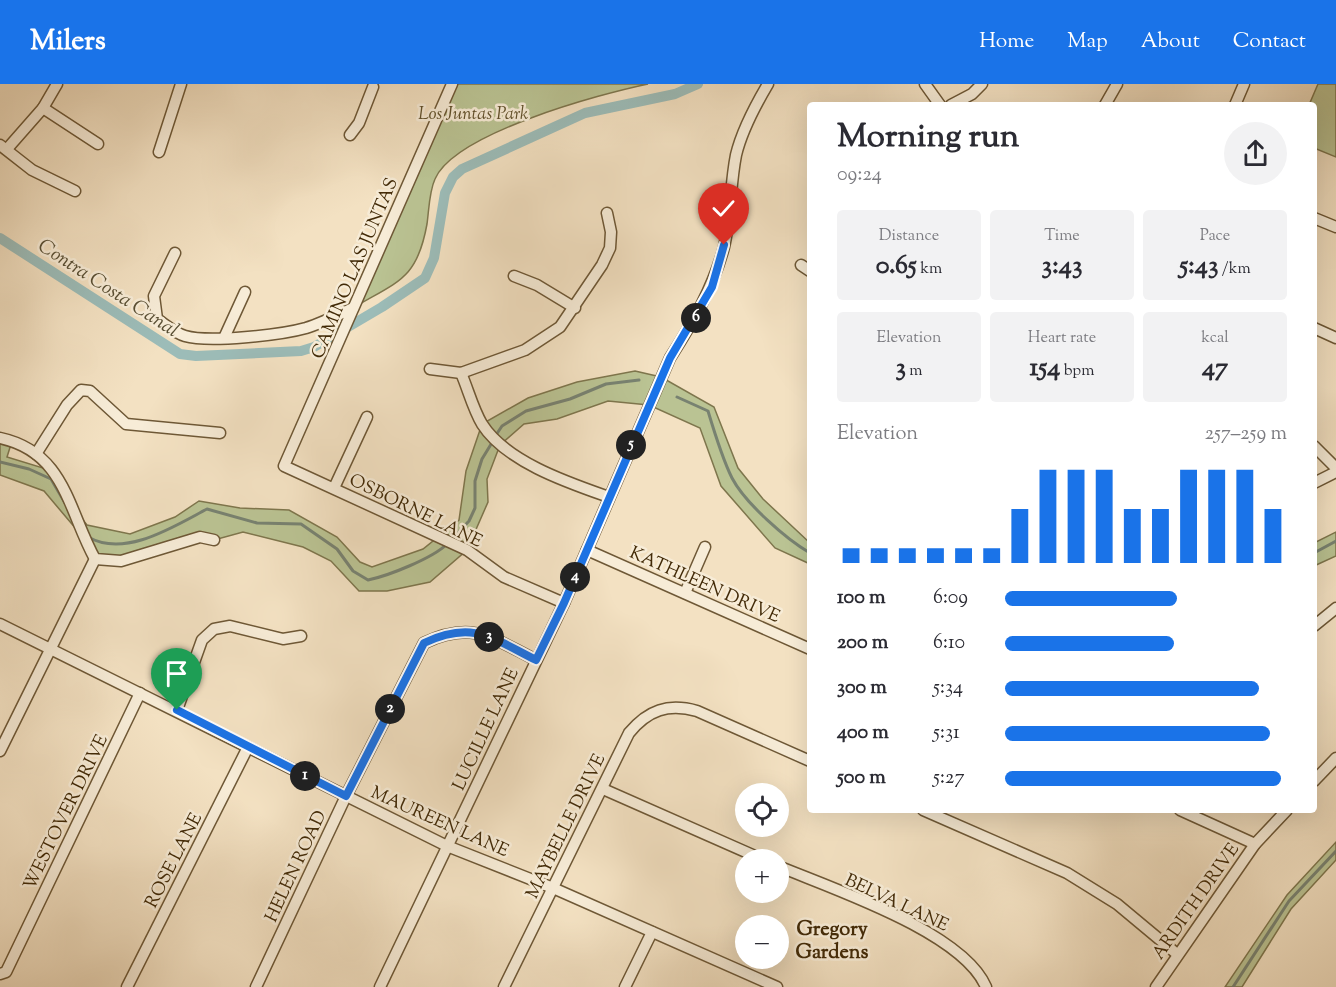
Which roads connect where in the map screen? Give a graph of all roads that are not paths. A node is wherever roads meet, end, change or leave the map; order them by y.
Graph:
1 (57, 84) edge
2 (181, 84) edge
3 (453, 84) edge
4 (768, 84) edge
5 (926, 84) edge
6 (982, 84) edge
7 (1117, 84) edge
8 (1244, 84) edge
9 (372, 85) edge
10 (376, 101) dead end
11 (938, 102) edge
12 (957, 102) edge
13 (1108, 102) edge
14 (1236, 102) edge
15 (43, 108) junction
16 (350, 135) dead end
17 (98, 144) dead end
18 (3, 147) edge
19 (159, 152) dead end
20 (75, 191) dead end
21 (607, 213) dead end
22 (1317, 219) edge
23 (1336, 227) edge
24 (175, 253) dead end
25 (514, 276) dead end
26 (245, 292) dead end
27 (575, 308) junction
28 (352, 312) junction
29 (1317, 329) edge
30 (224, 338) junction
31 (1336, 338) edge
32 (430, 369) dead end
33 (461, 373) junction
34 (367, 417) dead end
35 (220, 433) dead end
36 (0, 438) edge
37 (1317, 449) edge
38 (36, 454) junction
39 (284, 466) joint
40 (1336, 470) edge
41 (1317, 481) edge
42 (334, 488) junction
43 (609, 497) junction
44 (214, 540) dead end
45 (705, 546) dead end
46 (587, 550) junction
47 (95, 559) junction
48 (685, 593) junction
49 (564, 603) junction
50 (1336, 608) edge
51 (0, 624) edge
52 (1317, 624) edge
53 (301, 636) dead end
54 (807, 648) edge
55 (50, 649) junction
56 (536, 660) junction
57 (140, 693) junction
58 (177, 710) junction
59 (1, 747) edge
60 (248, 747) junction
61 (1336, 758) edge
62 (807, 760) edge
63 (1317, 778) edge
64 (603, 789) junction
65 (346, 796) junction
66 (930, 813) edge
67 (1187, 813) edge
68 (1284, 813) edge
69 (1255, 844) junction
70 (447, 846) junction
71 (739, 849) edge
72 (789, 871) edge
73 (553, 888) junction
74 (652, 932) junction
75 (1177, 954) junction
76 (0, 974) edge
77 (750, 982) edge
78 (128, 987) edge
79 (256, 987) edge
80 (380, 987) edge
81 (504, 987) edge
82 (625, 987) edge
83 (777, 987) edge
84 (986, 987) edge
85 (1156, 987) edge

1 - 15 street
2 - 19 street
3 - 28 street, CAMINO LAS JUNTAS
4 - 43 street, LUCILLE LANE
5 - 11 street
6 - 12 street
7 - 13 street
8 - 14 street
9 - 10 street
9 - 16 street
15 - 17 street
15 - 18 street
18 - 20 street
21 - 27 street
22 - 23 street
24 - 30 street
25 - 27 street
26 - 30 street
27 - 33 street
28 - 30 street
28 - 39 street, CAMINO LAS JUNTAS
29 - 31 street
32 - 33 street
33 - 43 street
34 - 42 street
35 - 38 street
36 - 38 street
37 - 40 street
38 - 47 street
39 - 42 street, OSBORNE LANE
40 - 41 street
42 - 49 street, OSBORNE LANE
43 - 46 street, LUCILLE LANE
44 - 47 street
45 - 48 street
46 - 48 street, KATHLEEN DRIVE
46 - 49 street, LUCILLE LANE
47 - 55 street
48 - 54 street, KATHLEEN DRIVE
49 - 56 street, LUCILLE LANE
50 - 52 street
51 - 55 street, MAUREEN LANE
53 - 58 street
55 - 57 street, MAUREEN LANE
55 - 59 street
56 - 65 street, HELEN ROAD
56 - 70 street, LUCILLE LANE
57 - 58 street, MAUREEN LANE
57 - 76 street, WESTOVER DRIVE
58 - 60 street, MAUREEN LANE
60 - 65 street, MAUREEN LANE
60 - 78 street, ROSE LANE
61 - 63 street
62 - 64 street, MAYBELLE DRIVE
64 - 71 street
64 - 73 street, MAYBELLE DRIVE
65 - 70 street, MAUREEN LANE
65 - 79 street, HELEN ROAD
66 - 75 street
67 - 69 street
68 - 69 street, ARDITH DRIVE
69 - 75 street, ARDITH DRIVE
70 - 73 street, MAUREEN LANE
70 - 80 street, LUCILLE LANE
72 - 84 street, BELVA LANE
73 - 74 street, MAUREEN LANE
73 - 81 street, MAYBELLE DRIVE
74 - 77 street, MAUREEN LANE
74 - 82 street
75 - 85 street, ARDITH DRIVE
77 - 83 street, MAUREEN LANE

